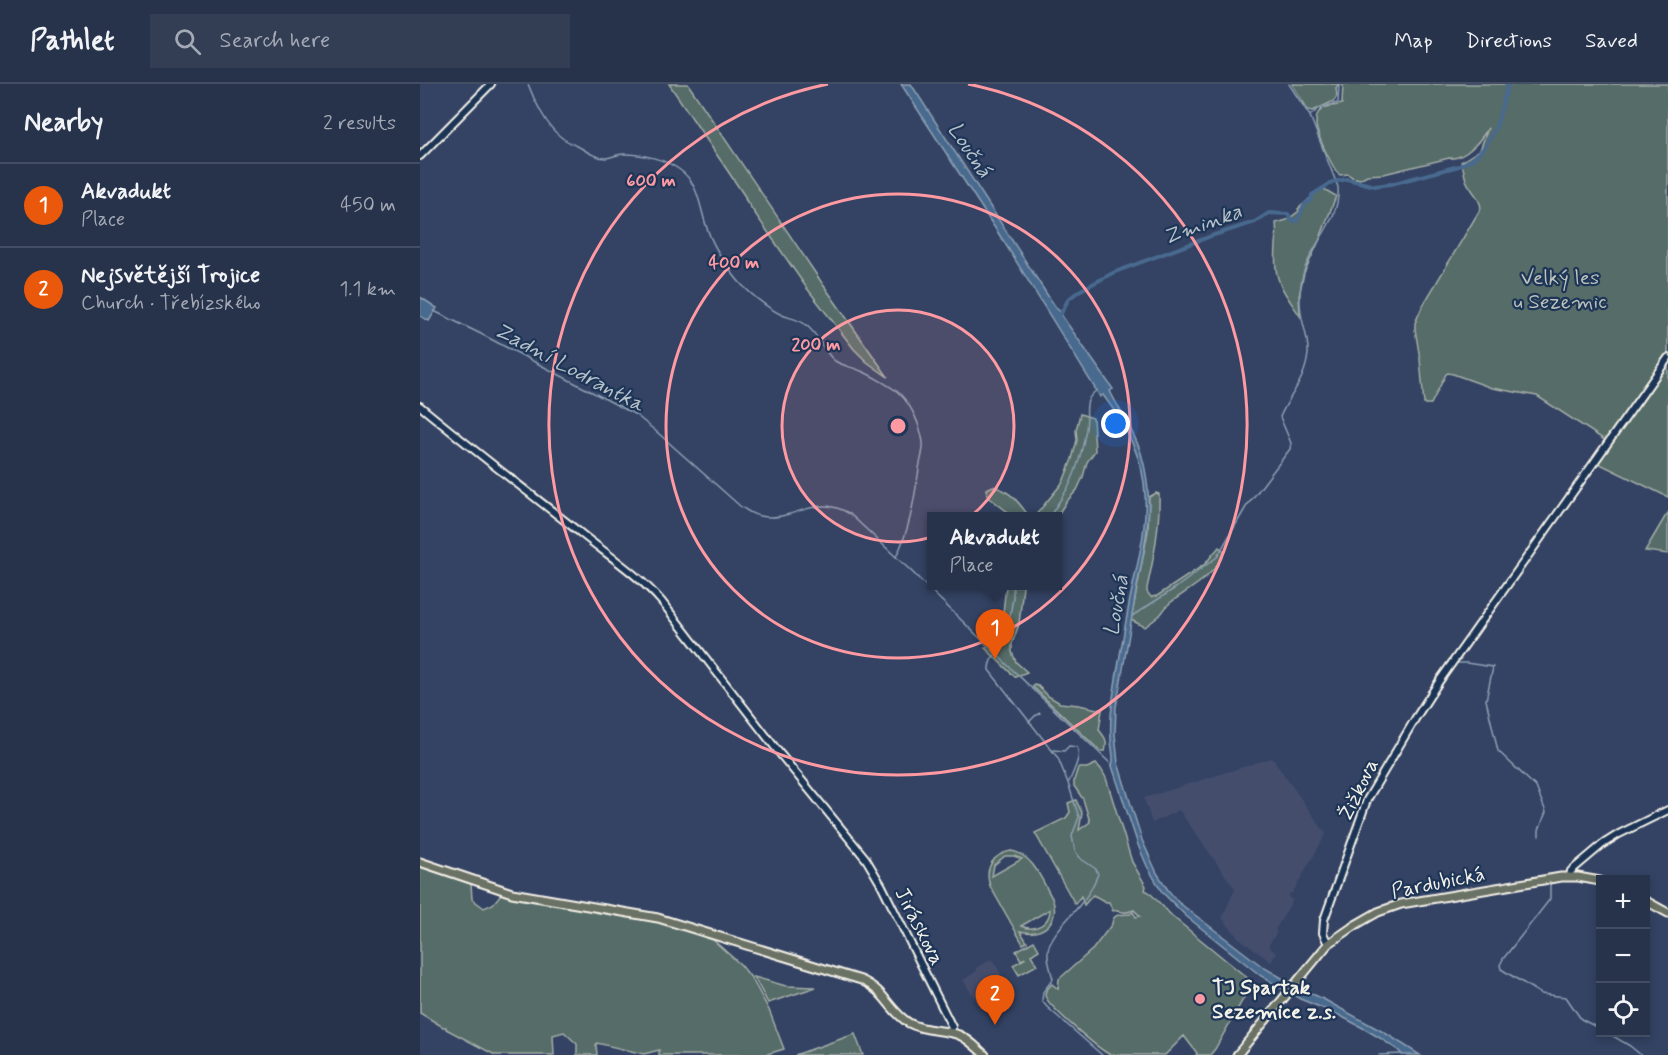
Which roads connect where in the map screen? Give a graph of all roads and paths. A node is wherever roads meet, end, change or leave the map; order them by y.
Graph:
1 (491, 84) edge
2 (420, 156) edge
3 (1668, 358) edge
4 (420, 406) edge
5 (1668, 810) edge
6 (420, 862) edge
7 (1570, 876) junction
8 (1596, 880) edge
9 (1650, 903) edge
10 (1668, 913) edge
11 (1328, 944) junction
12 (950, 1033) junction
13 (985, 1055) edge
14 (1237, 1055) edge

1 - 2 street
3 - 11 street, Žižkova
4 - 12 street, Jiráskova
5 - 7 street
6 - 12 main road
7 - 8 main road, Pardubická
7 - 11 main road, Pardubická
9 - 10 main road
11 - 14 main road, Pardubická
12 - 13 main road

